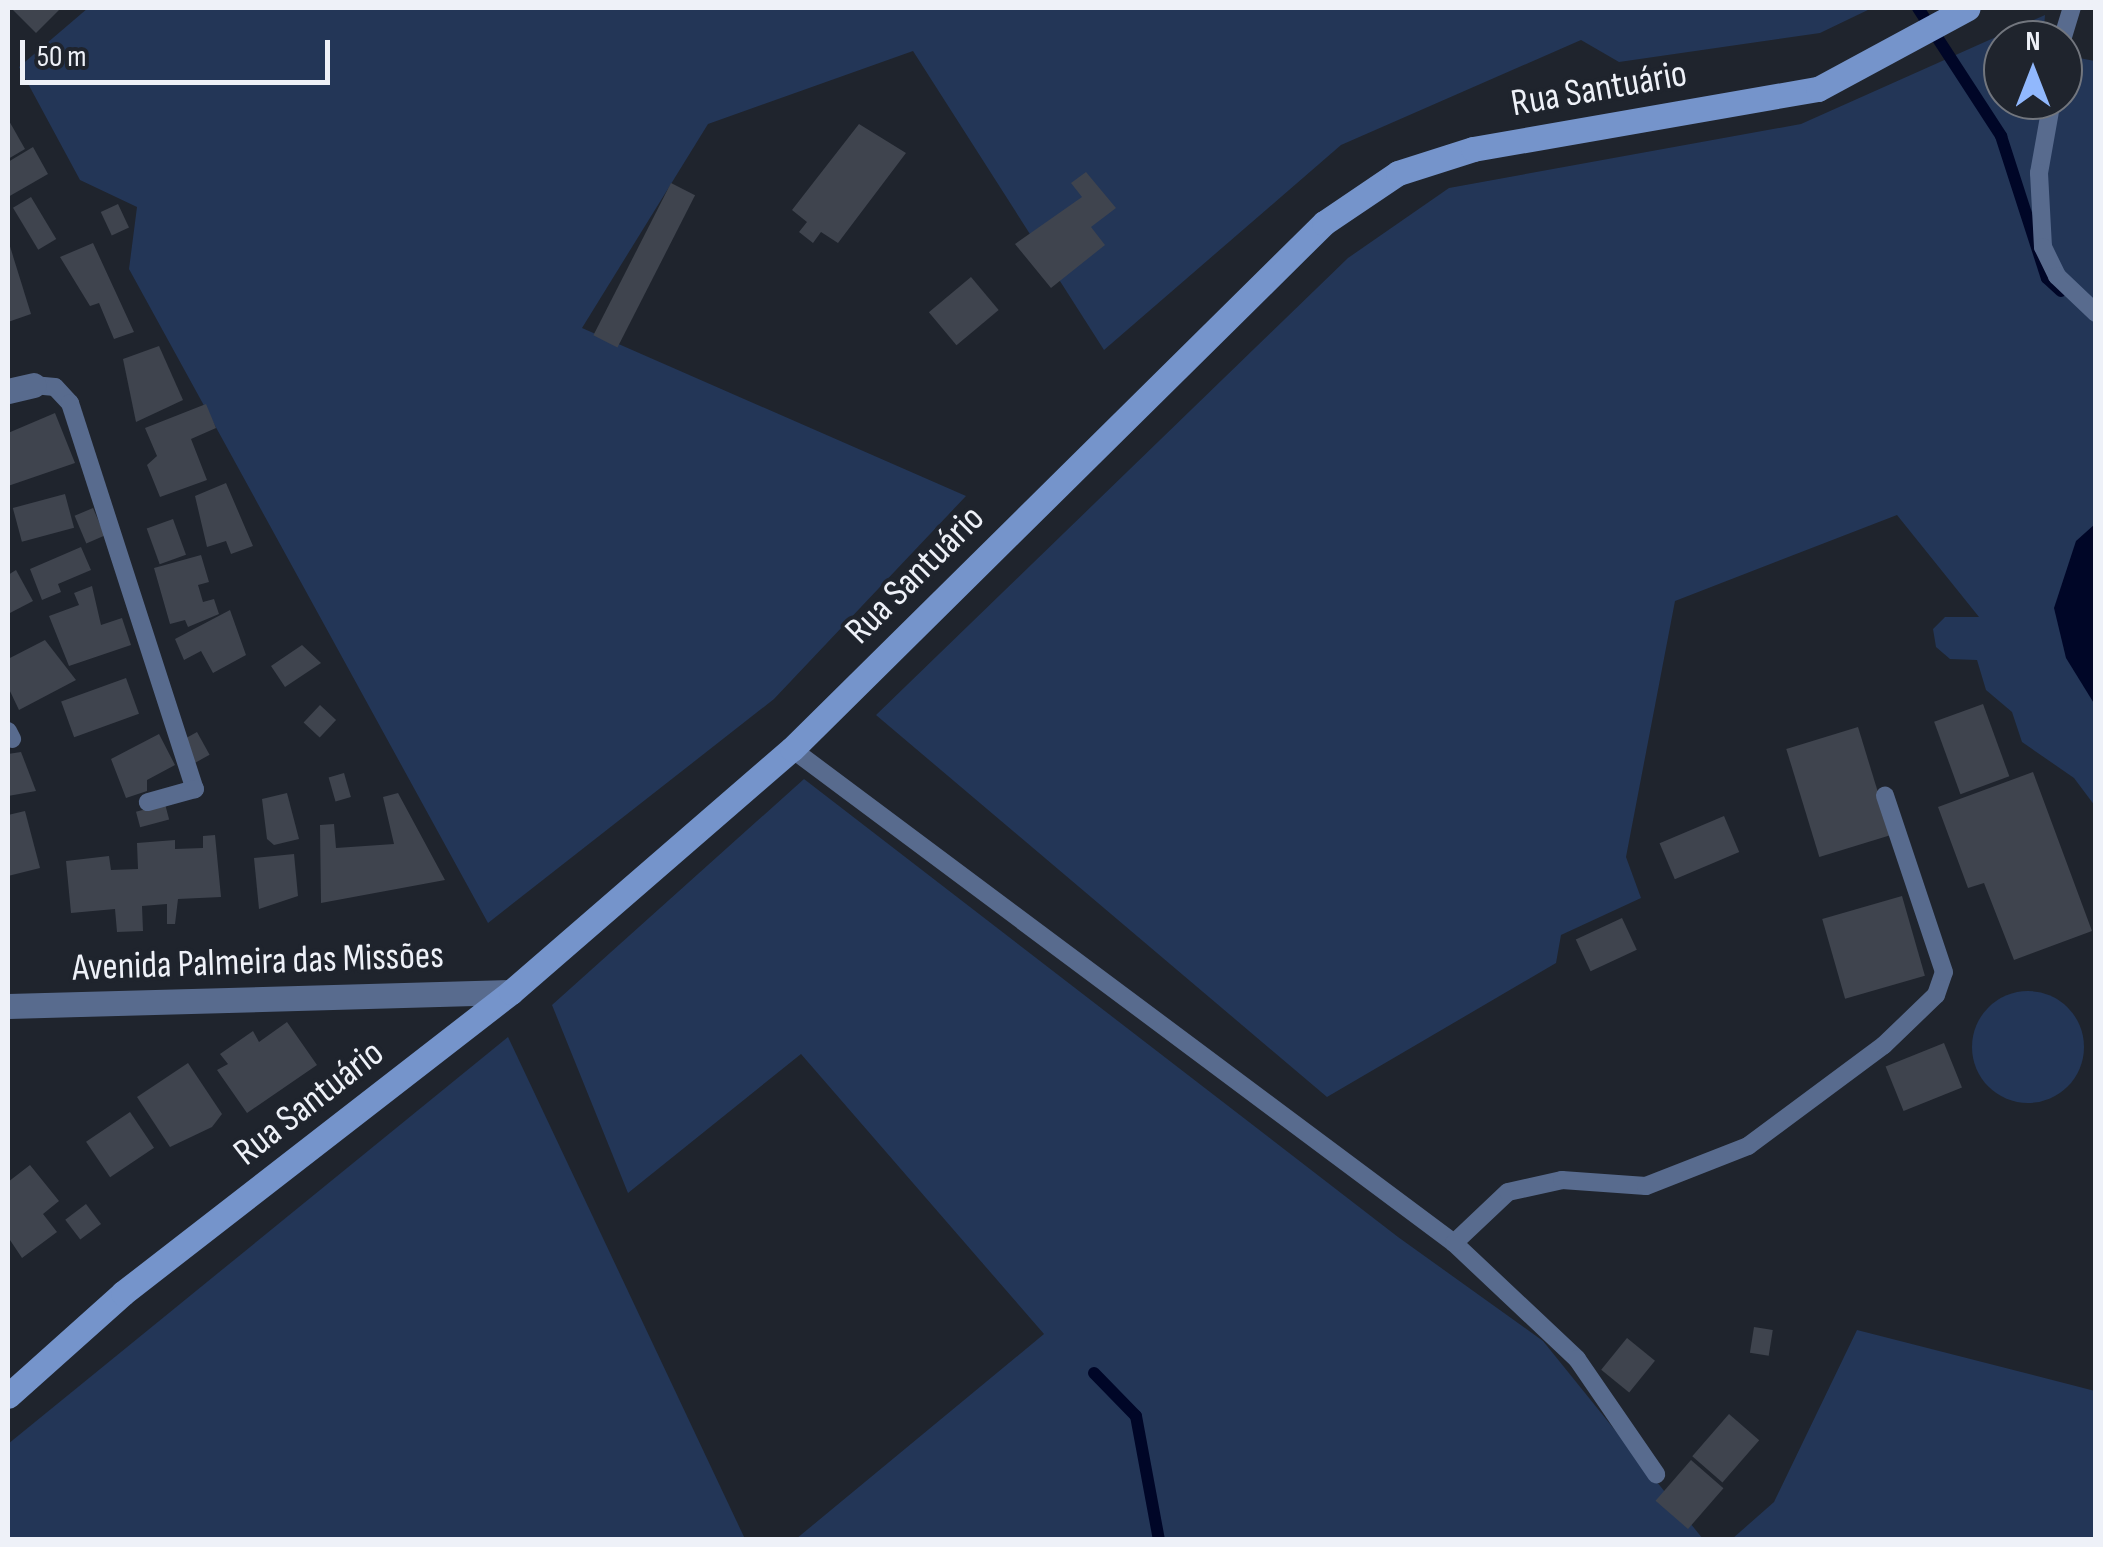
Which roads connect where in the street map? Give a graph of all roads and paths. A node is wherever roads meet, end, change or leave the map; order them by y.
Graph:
1 (1968, 8) edge
2 (2048, 120) edge
3 (2096, 313) edge
4 (20, 388) edge
5 (792, 749) junction
6 (1885, 796) dead end
7 (148, 802) dead end
8 (512, 992) junction
9 (8, 1006) edge
10 (1454, 1243) junction
11 (8, 1396) edge
12 (1656, 1474) dead end

1 - 5 street, Rua Santuário
2 - 3 lane
4 - 7 lane
5 - 8 street, Rua Santuário
5 - 10 lane
6 - 10 lane
8 - 9 street, Avenida Palmeira das Missões
8 - 11 street, Rua Santuário
10 - 12 lane

